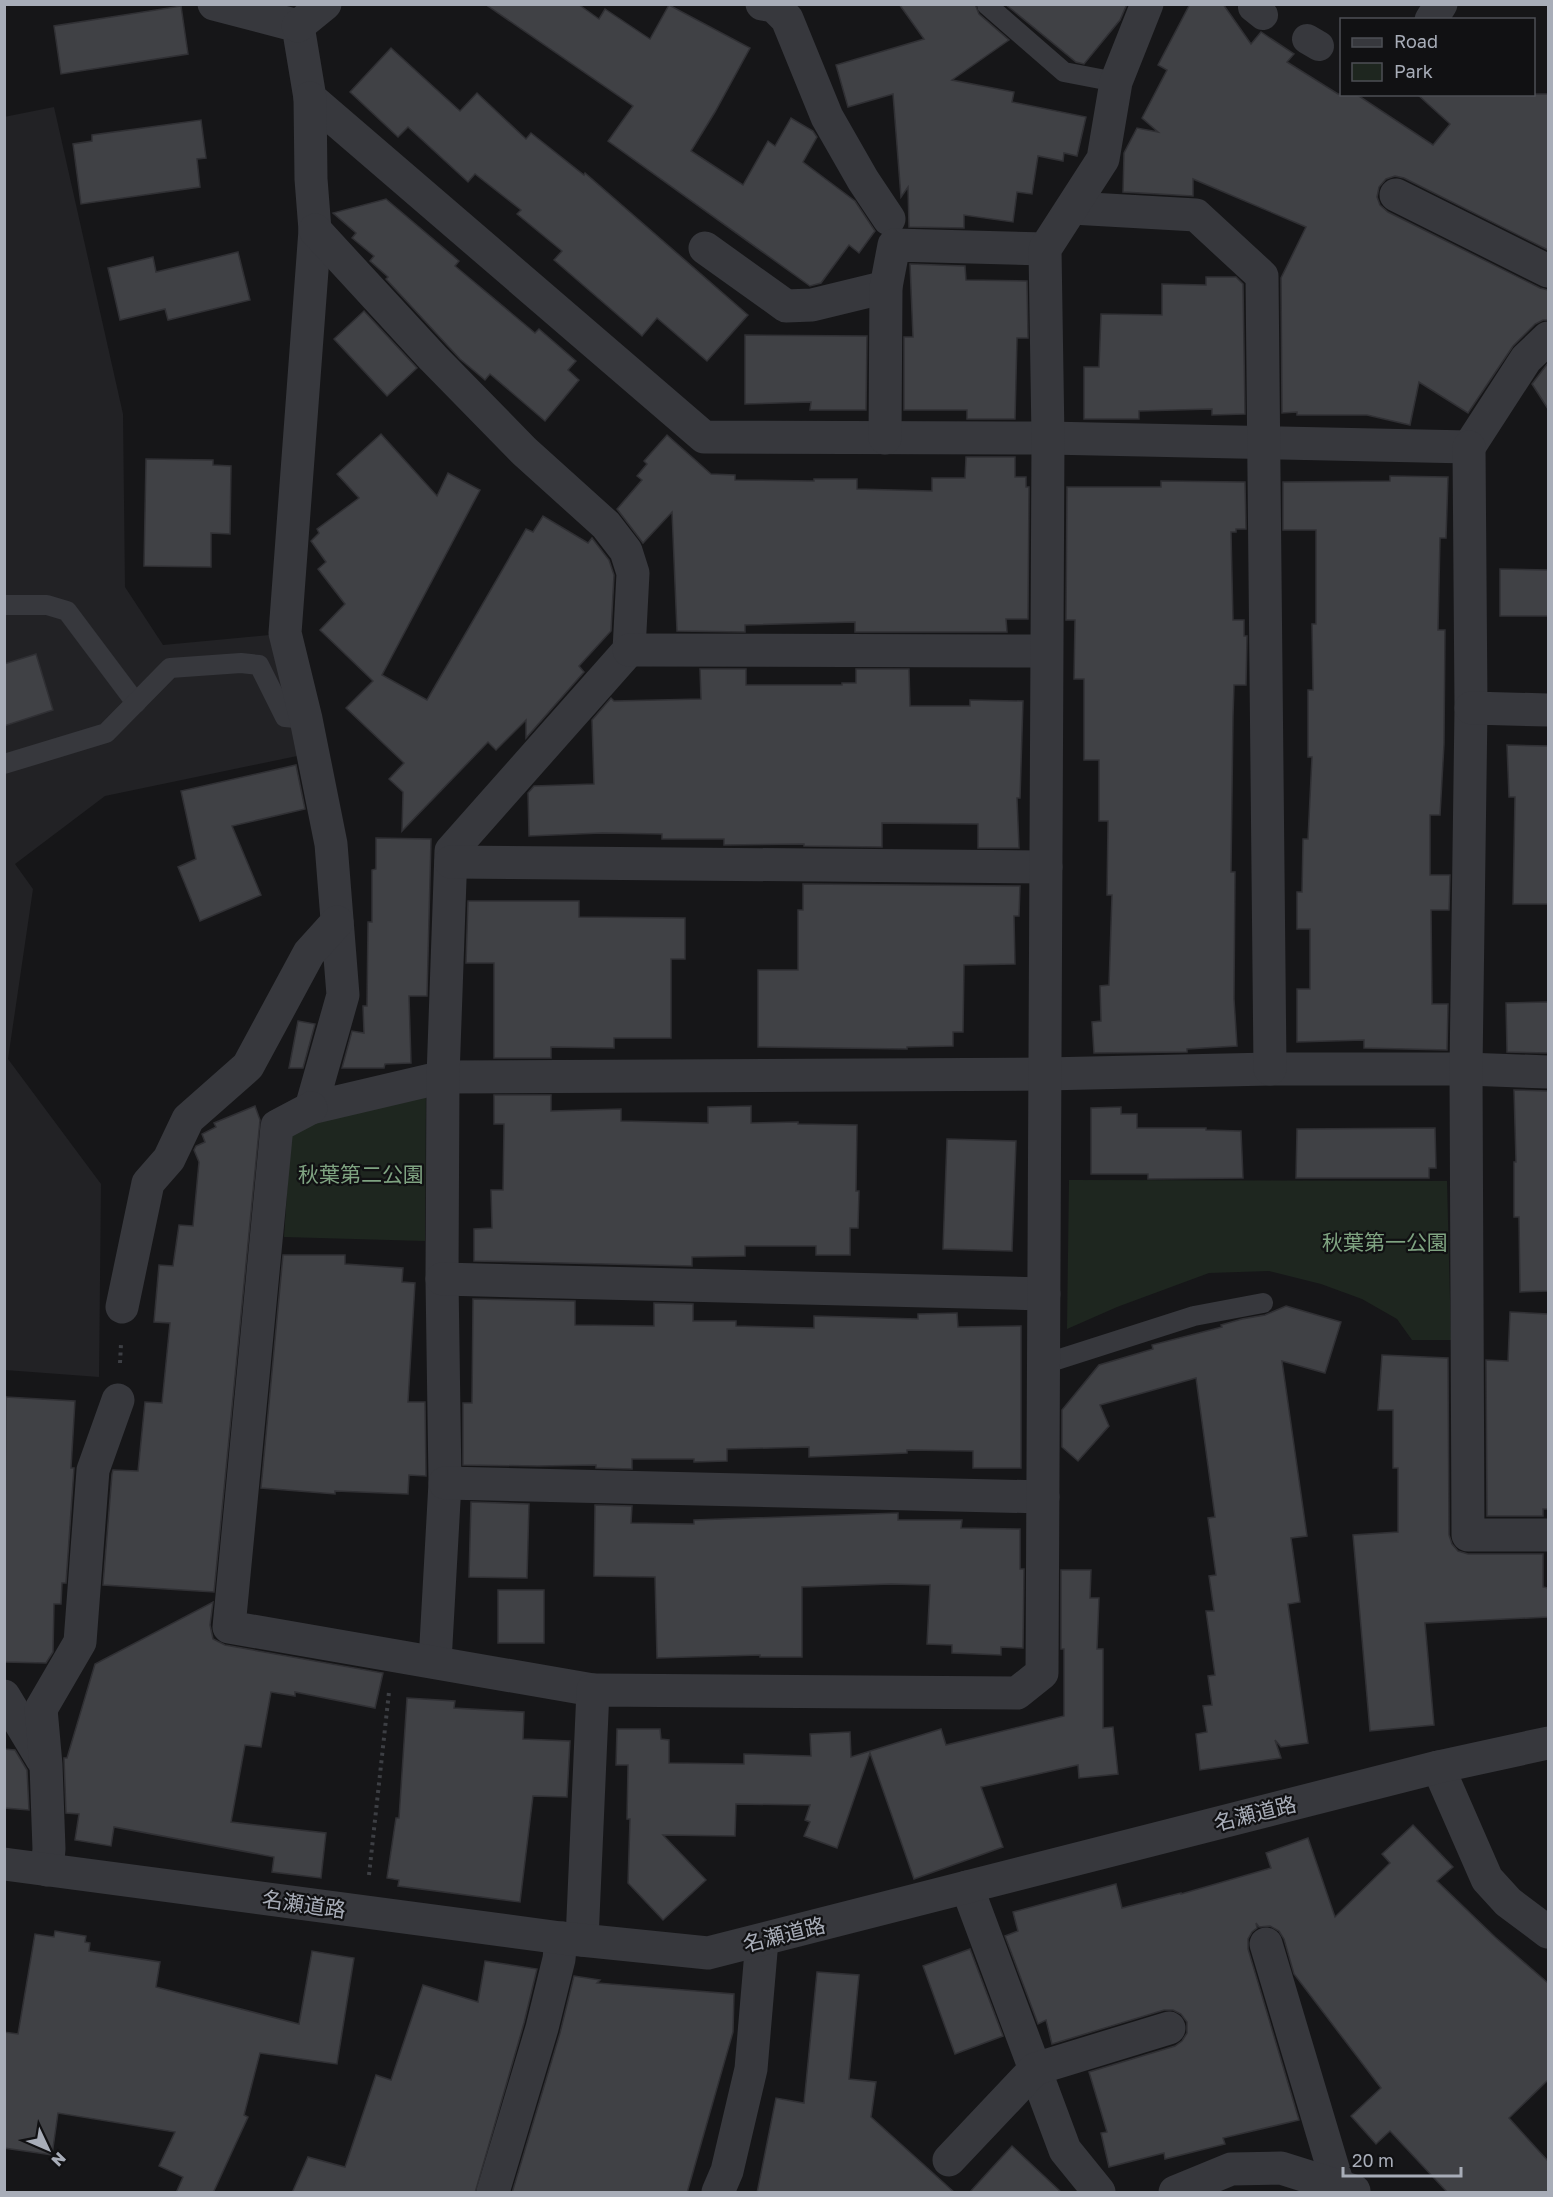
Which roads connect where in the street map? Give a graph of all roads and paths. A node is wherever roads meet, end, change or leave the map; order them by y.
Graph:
1 (214, 4) edge
2 (325, 4) edge
3 (762, 4) edge
4 (1147, 4) edge
5 (1441, 4) edge
6 (987, 5) edge
7 (1432, 18) edge
8 (298, 26) junction
9 (1116, 82) junction
10 (310, 98) junction
11 (1396, 195) dead end
12 (1072, 208) junction
13 (315, 230) junction
14 (892, 233) junction
15 (705, 248) dead end
16 (1045, 249) junction
17 (1548, 271) edge
18 (886, 287) junction
19 (1548, 338) edge
20 (885, 438) junction
21 (1048, 438) junction
22 (1263, 442) junction
23 (1469, 447) junction
24 (4, 605) edge
25 (629, 650) junction
26 (1046, 651) junction
27 (136, 703) junction
28 (1471, 708) junction
29 (1548, 710) edge
30 (306, 718) junction
31 (4, 764) edge
32 (451, 862) junction
33 (1046, 867) junction
34 (337, 922) junction
35 (1270, 1069) junction
36 (1466, 1069) junction
37 (1548, 1072) edge
38 (1045, 1074) junction
39 (443, 1077) junction
40 (311, 1108) junction
41 (442, 1279) junction
42 (1044, 1294) junction
43 (1263, 1303) dead end
44 (122, 1307) joint
45 (1044, 1364) junction
46 (118, 1400) joint
47 (445, 1484) junction
48 (1043, 1497) junction
49 (1548, 1535) edge
50 (393, 1655) junction
51 (435, 1662) junction
52 (593, 1690) junction
53 (4, 1696) edge
54 (1548, 1743) edge
55 (46, 1765) junction
56 (1438, 1767) junction
57 (4, 1864) edge
58 (46, 1870) junction
59 (967, 1887) junction
60 (365, 1912) junction
61 (1548, 1932) edge
62 (572, 1939) junction
63 (762, 1940) junction
64 (1266, 1944) dead end
65 (1169, 2028) dead end
66 (1035, 2069) junction
67 (949, 2160) dead end
68 (1348, 2189) edge
69 (493, 2193) edge
70 (718, 2193) edge
71 (1099, 2193) edge
72 (1175, 2193) edge

1 - 8 street
2 - 8 street
3 - 14 street
4 - 9 street
5 - 7 street
6 - 9 lane
8 - 10 street
9 - 12 street
10 - 13 street
10 - 20 street
11 - 17 street
12 - 16 street
12 - 22 street
13 - 25 street
13 - 30 street
14 - 16 street
14 - 18 street
15 - 18 street
16 - 21 street
18 - 20 street
19 - 23 street
20 - 21 street
21 - 22 street
21 - 26 street
22 - 23 street
22 - 35 street
23 - 28 street
24 - 27 lane
25 - 26 street
25 - 32 street
26 - 33 street
27 - 30 lane
27 - 31 lane
28 - 29 street
28 - 36 street
30 - 34 street
32 - 33 street
32 - 39 street
33 - 38 street
34 - 40 street
34 - 44 street
35 - 36 street
35 - 38 street
36 - 37 street
36 - 49 street
38 - 39 street
38 - 42 street
39 - 40 street
39 - 41 street
40 - 50 street
41 - 42 street
41 - 47 street
42 - 45 street
43 - 45 lane
44 - 46 path
45 - 48 street
46 - 55 street
47 - 48 street
47 - 51 street
48 - 52 street
50 - 51 street
50 - 60 path
51 - 52 street
52 - 62 street
53 - 55 street
54 - 56 street, 名瀬道路
55 - 58 street
56 - 59 street, 名瀬道路
56 - 61 street
57 - 58 street, 名瀬道路
58 - 60 street, 名瀬道路
59 - 63 street, 名瀬道路
59 - 66 street
60 - 62 street, 名瀬道路
62 - 63 street, 名瀬道路
62 - 69 street
63 - 70 street
64 - 68 street
65 - 66 street
66 - 67 street
66 - 71 street
68 - 72 street

